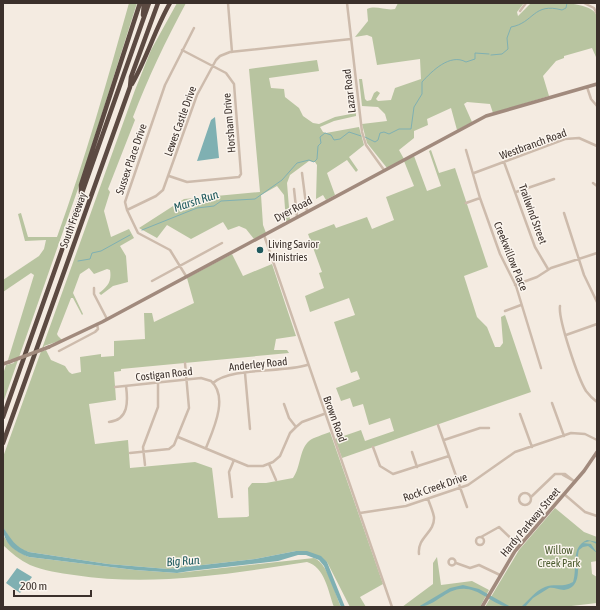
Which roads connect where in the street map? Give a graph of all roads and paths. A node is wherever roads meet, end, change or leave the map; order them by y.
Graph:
1 (140, 3) edge
2 (144, 3) edge
3 (149, 3) edge
4 (158, 3) edge
5 (170, 3) edge
6 (228, 3) edge
7 (347, 3) edge
8 (526, 3) edge
9 (584, 3) edge
10 (520, 11) dead end
11 (597, 14) edge
12 (144, 18) junction
13 (194, 28) dead end
14 (351, 39) junction
15 (182, 50) junction
16 (232, 52) junction
17 (213, 66) junction
18 (597, 84) edge
19 (587, 86) junction
20 (130, 87) junction
21 (597, 106) edge
22 (597, 146) edge
23 (466, 150) dead end
24 (504, 162) junction
25 (384, 170) junction
26 (302, 173) dead end
27 (474, 173) junction
28 (169, 176) junction
29 (554, 179) dead end
30 (593, 183) dead end
31 (597, 186) edge
32 (294, 189) dead end
33 (516, 192) junction
34 (480, 198) junction
35 (80, 200) junction
36 (466, 203) dead end
37 (127, 210) junction
38 (307, 212) junction
39 (564, 213) dead end
40 (297, 217) junction
41 (264, 235) junction
42 (222, 243) dead end
43 (597, 253) edge
44 (578, 259) junction
45 (181, 265) junction
46 (548, 270) junction
47 (186, 276) junction
48 (152, 281) dead end
49 (515, 285) junction
50 (94, 288) dead end
51 (597, 302) edge
52 (521, 305) junction
53 (560, 306) dead end
54 (505, 311) dead end
55 (107, 319) junction
56 (97, 324) junction
57 (597, 324) edge
58 (566, 335) junction
59 (59, 351) dead end
60 (185, 363) dead end
61 (3, 364) edge
62 (307, 365) junction
63 (541, 368) dead end
64 (244, 373) junction
65 (186, 380) junction
66 (158, 383) junction
67 (214, 383) junction
68 (126, 386) junction
69 (115, 387) dead end
70 (597, 402) edge
71 (552, 403) dead end
72 (284, 404) dead end
73 (324, 414) junction
74 (520, 414) dead end
75 (3, 417) edge
76 (109, 422) dead end
77 (438, 425) dead end
78 (296, 427) junction
79 (489, 428) dead end
80 (250, 429) dead end
81 (564, 436) junction
82 (178, 437) junction
83 (444, 440) junction
84 (597, 440) edge
85 (3, 443) edge
86 (373, 447) dead end
87 (532, 447) junction
88 (206, 448) junction
89 (144, 452) junction
90 (412, 452) dead end
91 (597, 452) edge
92 (130, 453) dead end
93 (449, 456) junction
94 (234, 460) junction
95 (269, 464) junction
96 (145, 465) dead end
97 (417, 467) junction
98 (276, 480) dead end
99 (574, 481) junction
100 (460, 488) junction
101 (564, 494) junction
102 (232, 497) dead end
103 (531, 497) junction
104 (428, 499) junction
105 (466, 507) dead end
106 (360, 513) junction
107 (597, 516) edge
108 (481, 537) dead end
109 (519, 546) junction
110 (419, 554) dead end
111 (456, 563) dead end
112 (500, 575) junction
113 (392, 607) edge
114 (482, 607) edge

1 - 35 highway
2 - 12 highway
3 - 12 highway, South Freeway
4 - 20 highway, South Freeway
5 - 20 highway
6 - 16 street
7 - 14 street, Lazar Road
8 - 10 street
9 - 11 street
12 - 35 highway, South Freeway
13 - 15 street, Sussex Place Drive
14 - 16 street, Lewes Castle Drive
14 - 25 street, Lazar Road
15 - 17 street, Horsham Drive
15 - 37 street, Sussex Place Drive
16 - 17 street, Lewes Castle Drive
17 - 28 street, Lewes Castle Drive
17 - 28 street, Horsham Drive
18 - 19 street, Dyer Road
19 - 21 street
19 - 25 street, Dyer Road
20 - 85 highway, South Freeway
22 - 24 street, Westbranch Road
23 - 27 street, Creekwillow Place
24 - 27 street, Westbranch Road
24 - 33 street, Trailwind Street
25 - 38 street, Dyer Road
26 - 38 street
27 - 34 street, Creekwillow Place
28 - 37 street, Lewes Castle Drive
29 - 33 street
30 - 31 street
32 - 40 street
33 - 46 street, Trailwind Street
34 - 36 street
34 - 49 street, Creekwillow Place
35 - 75 highway, South Freeway
37 - 45 street, Sussex Place Drive
38 - 40 street, Dyer Road
39 - 44 street
40 - 41 street, Dyer Road
41 - 47 street, Dyer Road
41 - 62 street, Brown Road
42 - 45 street
43 - 44 street
44 - 46 street
44 - 51 street
45 - 47 street, Sussex Place Drive
45 - 48 street
46 - 49 street
47 - 55 street, Dyer Road
49 - 52 street, Creekwillow Place
50 - 55 street
52 - 54 street
52 - 63 street, Creekwillow Place
53 - 58 street
55 - 56 street, Dyer Road
56 - 59 street
56 - 61 street, Dyer Road, bridge
57 - 58 street
58 - 70 street
60 - 65 street
62 - 64 street, Anderley Road
62 - 73 street, Brown Road
64 - 67 street, Anderley Road
64 - 80 street
65 - 66 street, Costigan Road
65 - 67 street, Costigan Road
65 - 82 street
66 - 68 street, Costigan Road
66 - 89 street
67 - 88 street
68 - 69 street, Costigan Road
68 - 76 street
71 - 81 street
72 - 78 street
73 - 78 street
73 - 106 street, Brown Road
74 - 87 street
77 - 83 street
78 - 95 street
79 - 83 street
81 - 84 street, Rock Creek Drive
81 - 87 street, Rock Creek Drive
82 - 88 street
82 - 89 street
83 - 93 street
86 - 97 street
87 - 100 street, Rock Creek Drive
88 - 94 street
89 - 92 street
89 - 96 street
90 - 97 street
91 - 99 street, Hardy Parkway Street
93 - 97 street
93 - 100 street
94 - 95 street
94 - 102 street
95 - 98 street
99 - 101 street, Hardy Parkway Street
99 - 103 street
100 - 104 street, Rock Creek Drive
100 - 105 street
101 - 107 street
101 - 109 street, Hardy Parkway Street
103 - 103 street
104 - 106 street, Rock Creek Drive
104 - 110 street
106 - 113 street, Brown Road
108 - 109 street
109 - 112 street, Hardy Parkway Street
111 - 112 street
112 - 114 street, Hardy Parkway Street

